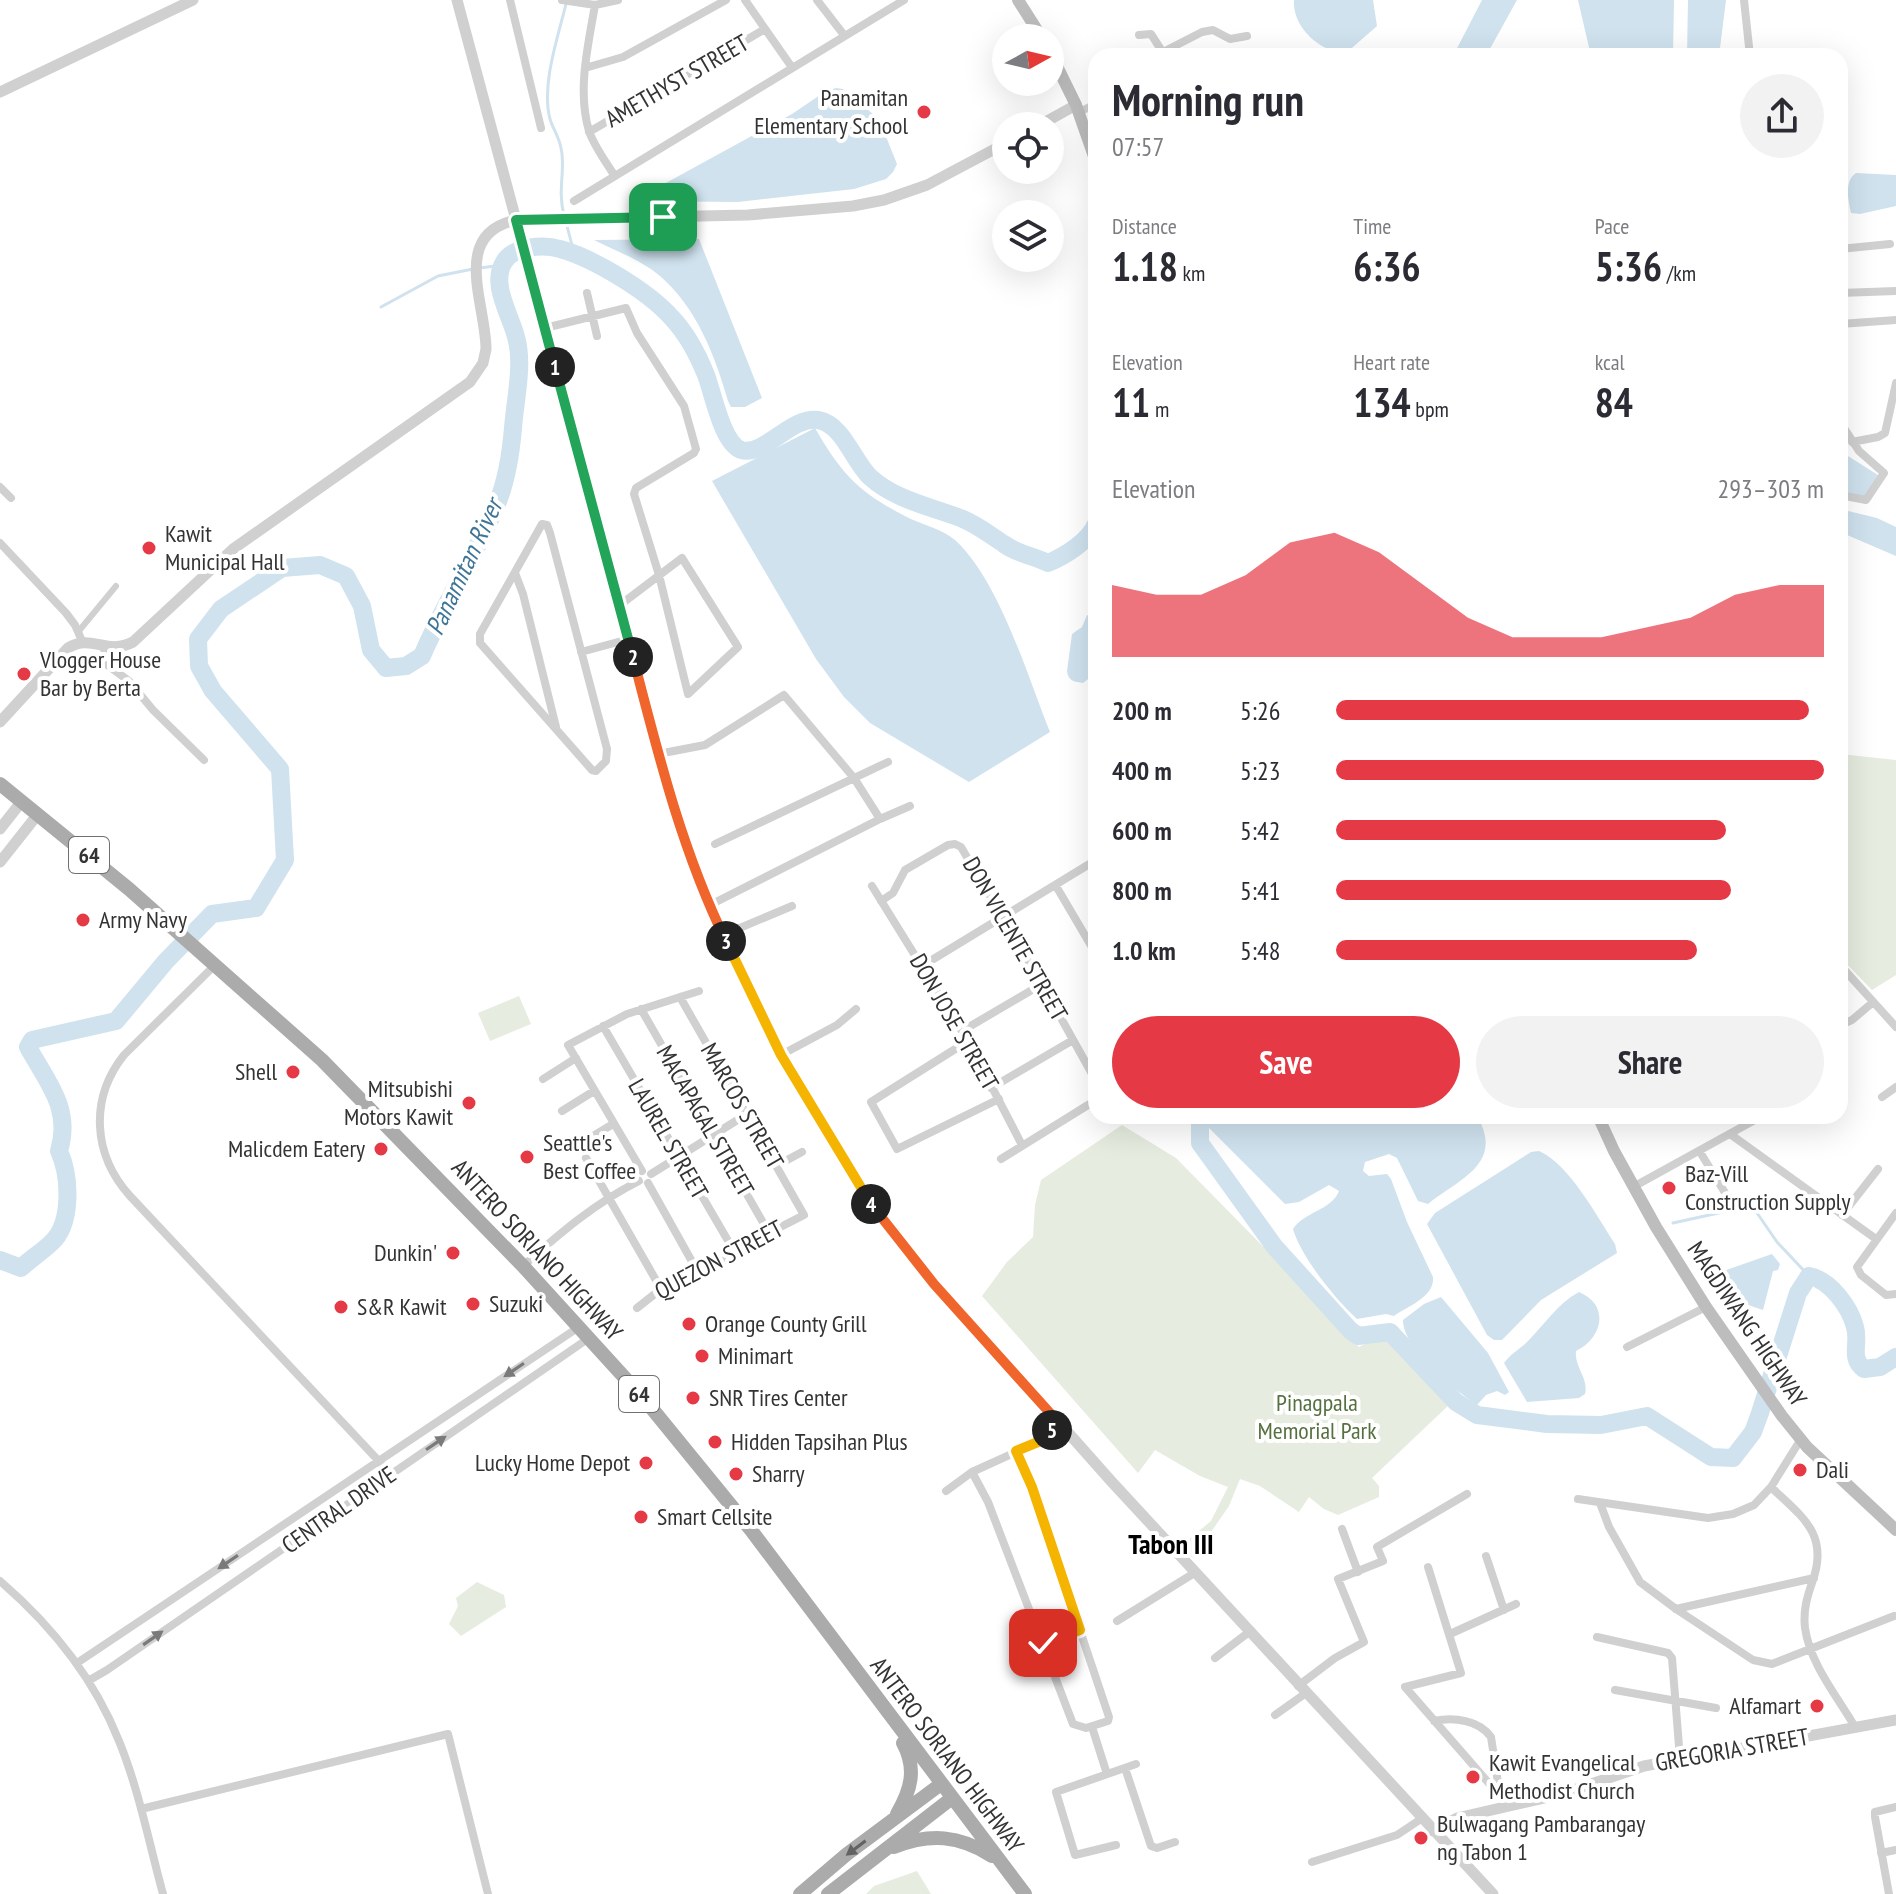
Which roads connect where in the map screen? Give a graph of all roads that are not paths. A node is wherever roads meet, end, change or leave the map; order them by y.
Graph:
1 (193, 0) edge
2 (457, 0) edge
3 (510, 0) edge
4 (562, 0) edge
5 (618, 0) edge
6 (726, 0) edge
7 (745, 0) edge
8 (817, 0) edge
9 (904, 0) edge
10 (1018, 0) edge
11 (1744, 0) edge
12 (591, 5) junction
13 (1033, 24) edge
14 (765, 29) junction
15 (844, 35) junction
16 (1139, 35) dead end
17 (1247, 36) dead end
18 (1161, 48) edge
19 (1175, 48) edge
20 (1749, 48) edge
21 (791, 66) junction
22 (585, 68) junction
23 (1064, 80) edge
24 (0, 92) edge
25 (1088, 106) edge
26 (1078, 108) junction
27 (1064, 114) edge
28 (541, 128) dead end
29 (589, 132) junction
30 (1088, 138) edge
31 (992, 150) edge
32 (614, 175) junction
33 (574, 201) dead end
34 (516, 220) junction
35 (1890, 244) dead end
36 (1848, 248) edge
37 (1896, 291) edge
38 (587, 293) dead end
39 (1848, 293) edge
40 (593, 317) junction
41 (1896, 320) edge
42 (1848, 323) edge
43 (545, 328) junction
44 (597, 336) dead end
45 (1896, 383) edge
46 (1848, 435) edge
47 (1852, 442) junction
48 (0, 487) edge
49 (1848, 497) edge
50 (11, 498) dead end
51 (0, 543) edge
52 (515, 573) junction
53 (659, 575) junction
54 (116, 586) dead end
55 (620, 605) junction
56 (80, 636) junction
57 (629, 639) junction
58 (104, 647) junction
59 (581, 652) junction
60 (0, 722) edge
61 (556, 729) junction
62 (658, 754) junction
63 (204, 760) dead end
64 (888, 762) dead end
65 (854, 778) junction
66 (0, 784) edge
67 (22, 801) junction
68 (910, 806) dead end
69 (38, 814) junction
70 (880, 819) junction
71 (0, 829) edge
72 (715, 844) dead end
73 (0, 862) edge
74 (1088, 865) edge
75 (872, 886) dead end
76 (1056, 886) junction
77 (881, 901) junction
78 (708, 906) junction
79 (792, 906) dead end
80 (1002, 917) junction
81 (723, 935) junction
82 (1088, 940) edge
83 (215, 965) junction
84 (922, 966) junction
85 (1848, 974) edge
86 (1042, 984) junction
87 (699, 991) dead end
88 (680, 997) junction
89 (1872, 1003) junction
90 (641, 1009) junction
91 (856, 1009) dead end
92 (1848, 1022) edge
93 (603, 1026) junction
94 (1896, 1027) edge
95 (962, 1031) junction
96 (1073, 1040) junction
97 (968, 1041) junction
98 (781, 1055) junction
99 (576, 1058) junction
100 (1088, 1067) edge
101 (543, 1079) dead end
102 (1896, 1087) edge
103 (991, 1088) junction
104 (594, 1091) junction
105 (1882, 1097) dead end
106 (999, 1099) junction
107 (1088, 1105) edge
108 (562, 1111) dead end
109 (747, 1114) junction
110 (613, 1124) junction
111 (1602, 1124) edge
112 (1748, 1124) edge
113 (1730, 1134) junction
114 (713, 1135) junction
115 (580, 1144) dead end
116 (1022, 1145) junction
117 (802, 1152) dead end
118 (1700, 1152) junction
119 (679, 1156) junction
120 (586, 1158) dead end
121 (1001, 1159) dead end
122 (776, 1166) junction
123 (1878, 1169) dead end
124 (645, 1177) junction
125 (1633, 1187) junction
126 (608, 1196) junction
127 (1727, 1196) dead end
128 (1896, 1213) edge
129 (804, 1215) joint
130 (1842, 1215) junction
131 (769, 1233) junction
132 (1876, 1239) junction
133 (734, 1251) junction
134 (523, 1266) junction
135 (699, 1274) junction
136 (661, 1289) junction
137 (1896, 1294) edge
138 (1706, 1307) junction
139 (637, 1308) dead end
140 (579, 1327) junction
141 (589, 1338) junction
142 (1627, 1347) dead end
143 (1059, 1423) junction
144 (1801, 1439) junction
145 (1016, 1451) junction
146 (379, 1461) junction
147 (972, 1472) junction
148 (391, 1474) junction
149 (1771, 1487) junction
150 (946, 1491) dead end
151 (1467, 1494) dead end
152 (1578, 1499) dead end
153 (1600, 1503) junction
154 (1342, 1529) dead end
155 (1896, 1530) edge
156 (1486, 1556) dead end
157 (1428, 1567) dead end
158 (1196, 1572) junction
159 (1358, 1572) junction
160 (1814, 1578) junction
161 (0, 1581) edge
162 (1516, 1604) dead end
163 (1676, 1609) junction
164 (1504, 1610) junction
165 (1894, 1616) edge
166 (1117, 1621) dead end
167 (1080, 1630) junction
168 (1249, 1632) junction
169 (1450, 1634) junction
170 (1597, 1637) dead end
171 (1043, 1643) junction
172 (1810, 1650) junction
173 (1215, 1658) dead end
174 (77, 1663) junction
175 (88, 1681) junction
176 (1302, 1689) junction
177 (1615, 1690) dead end
178 (1675, 1700) junction
179 (1716, 1708) dead end
180 (888, 1715) junction
181 (1275, 1715) dead end
182 (1896, 1720) edge
183 (1434, 1721) junction
184 (1092, 1727) junction
185 (1855, 1727) junction
186 (1680, 1759) junction
187 (1136, 1764) dead end
188 (1125, 1768) junction
189 (1107, 1774) junction
190 (941, 1784) junction
191 (952, 1798) junction
192 (1503, 1802) junction
193 (1896, 1807) edge
194 (141, 1809) junction
195 (1421, 1819) junction
196 (893, 1820) junction
197 (1433, 1831) junction
198 (1175, 1842) dead end
199 (1116, 1845) dead end
200 (1896, 1850) edge
201 (879, 1853) junction
202 (1881, 1853) junction
203 (998, 1860) junction
204 (1312, 1862) dead end
205 (1489, 1890) edge
206 (163, 1894) edge
207 (488, 1894) edge
208 (800, 1894) edge
209 (828, 1894) edge
210 (1025, 1894) edge
211 (1475, 1894) edge
212 (1889, 1894) edge

1 - 24 street
2 - 34 street
3 - 28 street
4 - 12 street
5 - 12 street
6 - 22 street
7 - 14 street
8 - 15 street
9 - 15 street
10 - 13 main road
11 - 20 street
12 - 22 street
14 - 21 street
14 - 29 street, AMETHYST STREET
15 - 21 street
16 - 18 street
17 - 19 street
21 - 32 street
22 - 29 street
23 - 26 main road
25 - 26 street
26 - 27 street
26 - 30 main road
29 - 32 street
31 - 34 street
32 - 33 street
34 - 43 street
34 - 58 street
35 - 36 street
37 - 39 street
38 - 40 street
40 - 43 street
40 - 44 street
40 - 53 street
41 - 42 street
43 - 55 street
45 - 47 street
46 - 47 street
47 - 49 street
48 - 50 street
51 - 56 street
52 - 59 street
52 - 61 street
52 - 61 street
53 - 53 street
53 - 55 street
54 - 56 street
55 - 57 street
56 - 58 street
56 - 60 street
57 - 59 street
57 - 62 street
58 - 63 street
59 - 61 street
62 - 65 street
62 - 78 street
64 - 65 street
65 - 70 street
65 - 72 street
66 - 67 main road, ANTERO SORIANO HIGHWAY / 64
67 - 69 main road, ANTERO SORIANO HIGHWAY / 64
67 - 71 street
68 - 70 street
69 - 73 street
69 - 83 main road, ANTERO SORIANO HIGHWAY / 64
70 - 78 street
74 - 76 street
75 - 77 street, DON JOSE STREET
76 - 80 street
76 - 82 street
77 - 80 street, DON VICENTE STREET
77 - 84 street, DON JOSE STREET
78 - 81 street
79 - 81 street
80 - 84 street
80 - 86 street, DON VICENTE STREET
81 - 98 street
83 - 134 main road, ANTERO SORIANO HIGHWAY / 64
83 - 146 street
84 - 95 street, DON JOSE STREET
85 - 89 street
86 - 95 street
86 - 96 street, DON VICENTE STREET
87 - 88 street
88 - 90 street
88 - 109 street, MARCOS STREET
89 - 92 street
89 - 94 street
90 - 93 street
90 - 114 street, MACAPAGAL STREET
91 - 98 street
93 - 99 street
93 - 119 street, LAUREL STREET
95 - 97 street, DON JOSE STREET
96 - 100 street, DON VICENTE STREET
96 - 103 street
97 - 103 street, DON JOSE STREET
97 - 106 street
98 - 143 street
99 - 101 street
99 - 104 street
102 - 105 street
103 - 106 street, DON JOSE STREET
104 - 108 street
104 - 110 street
106 - 116 street, DON JOSE STREET
107 - 116 street
109 - 114 street
109 - 122 street, MARCOS STREET
110 - 115 street
110 - 124 street
111 - 125 main road, MAGDIWANG HIGHWAY
112 - 113 street
113 - 118 street
113 - 130 street
114 - 119 street
114 - 131 street, MACAPAGAL STREET
116 - 121 street
117 - 122 street
118 - 125 street
118 - 127 street
119 - 124 street
119 - 133 street, LAUREL STREET
120 - 126 street
122 - 129 street, MARCOS STREET
123 - 130 street
124 - 126 street
124 - 135 street
125 - 138 main road, MAGDIWANG HIGHWAY
126 - 134 street
126 - 136 street
128 - 132 street
129 - 131 street, QUEZON STREET
130 - 132 street
131 - 133 street, QUEZON STREET
132 - 137 street
133 - 135 street, QUEZON STREET
134 - 140 main road, ANTERO SORIANO HIGHWAY / 64
135 - 136 street, QUEZON STREET
136 - 139 street, QUEZON STREET
138 - 142 street
138 - 144 main road, MAGDIWANG HIGHWAY
140 - 141 main road, ANTERO SORIANO HIGHWAY / 64
140 -> 146 street, CENTRAL DRIVE
148 -> 141 street, CENTRAL DRIVE
141 - 180 main road, ANTERO SORIANO HIGHWAY / 64
143 - 145 street
143 - 158 street
144 - 149 street
144 - 155 main road, MAGDIWANG HIGHWAY
145 - 147 street
145 - 167 street
146 - 148 street
146 -> 174 street, CENTRAL DRIVE
147 - 150 street
147 - 171 street
175 -> 148 street, CENTRAL DRIVE
149 - 153 street
149 - 160 street
151 - 159 street
152 - 153 street
153 - 163 street
154 - 159 street
156 - 164 street
157 - 169 street
158 - 166 street
158 - 168 street
159 - 176 street
160 - 163 street
160 - 172 street
161 - 174 street
162 - 164 street
163 - 172 street
164 - 169 street
165 - 172 street
167 - 171 street
167 - 184 street
168 - 173 street
168 - 176 street
169 - 183 street
170 - 178 street
171 - 184 street
172 - 185 street
174 - 175 street
175 - 194 street
176 - 181 street
176 - 195 street
177 - 178 street
178 - 179 street
178 - 186 street
180 - 190 main road, ANTERO SORIANO HIGHWAY / 64
180 - 196 main road
182 - 185 street, GREGORIA STREET
183 - 192 street
183 - 192 street
184 - 189 street
185 - 186 street, GREGORIA STREET
186 - 192 street, GREGORIA STREET
187 - 188 street
188 - 189 street
188 - 198 street
189 - 199 street
190 - 191 main road, ANTERO SORIANO HIGHWAY / 64
190 - 196 main road
191 - 201 main road
191 - 203 main road, ANTERO SORIANO HIGHWAY / 64
192 - 197 street, GREGORIA STREET
193 - 202 street
194 - 206 street
194 - 207 street
195 - 197 street
195 - 204 street
196 -> 208 main road
197 - 205 street
200 - 202 street
201 - 203 main road
201 - 209 main road
202 - 212 street
203 - 210 main road, ANTERO SORIANO HIGHWAY / 64
205 - 211 street

